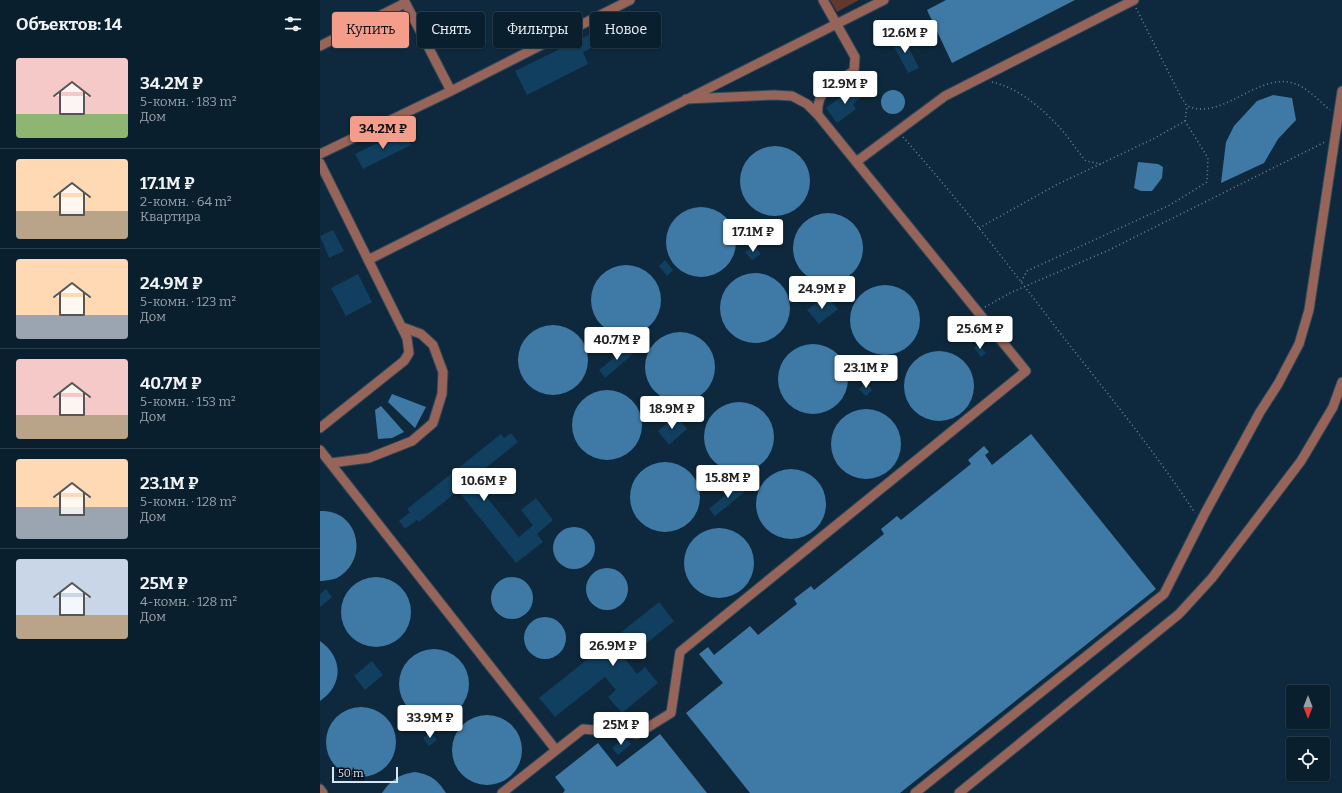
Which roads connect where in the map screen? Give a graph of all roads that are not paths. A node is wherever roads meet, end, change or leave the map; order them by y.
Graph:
1 (630, 0) edge
2 (823, 0) edge
3 (884, 0) edge
4 (404, 1) edge
5 (1133, 1) edge
6 (837, 24) junction
7 (320, 46) edge
8 (451, 91) junction
9 (1342, 91) edge
10 (686, 100) junction
11 (818, 115) junction
12 (320, 154) edge
13 (856, 162) junction
14 (320, 163) edge
15 (368, 260) junction
16 (402, 327) junction
17 (1342, 382) edge
18 (320, 428) edge
19 (320, 450) edge
20 (331, 463) junction
21 (556, 750) junction
22 (320, 790) edge
23 (323, 793) edge
24 (502, 793) edge
25 (915, 793) edge
26 (959, 793) edge

1 - 8 lane
2 - 6 lane
3 - 6 lane
4 - 7 lane
4 - 8 lane
5 - 13 lane
6 - 10 lane
6 - 11 lane
8 - 12 lane
9 - 25 lane
10 - 11 lane
10 - 15 lane
11 - 13 lane
13 - 21 lane
14 - 15 lane
15 - 16 lane
16 - 18 lane
16 - 20 lane
17 - 26 lane
19 - 20 lane
20 - 21 lane
21 - 24 lane
22 - 23 lane

